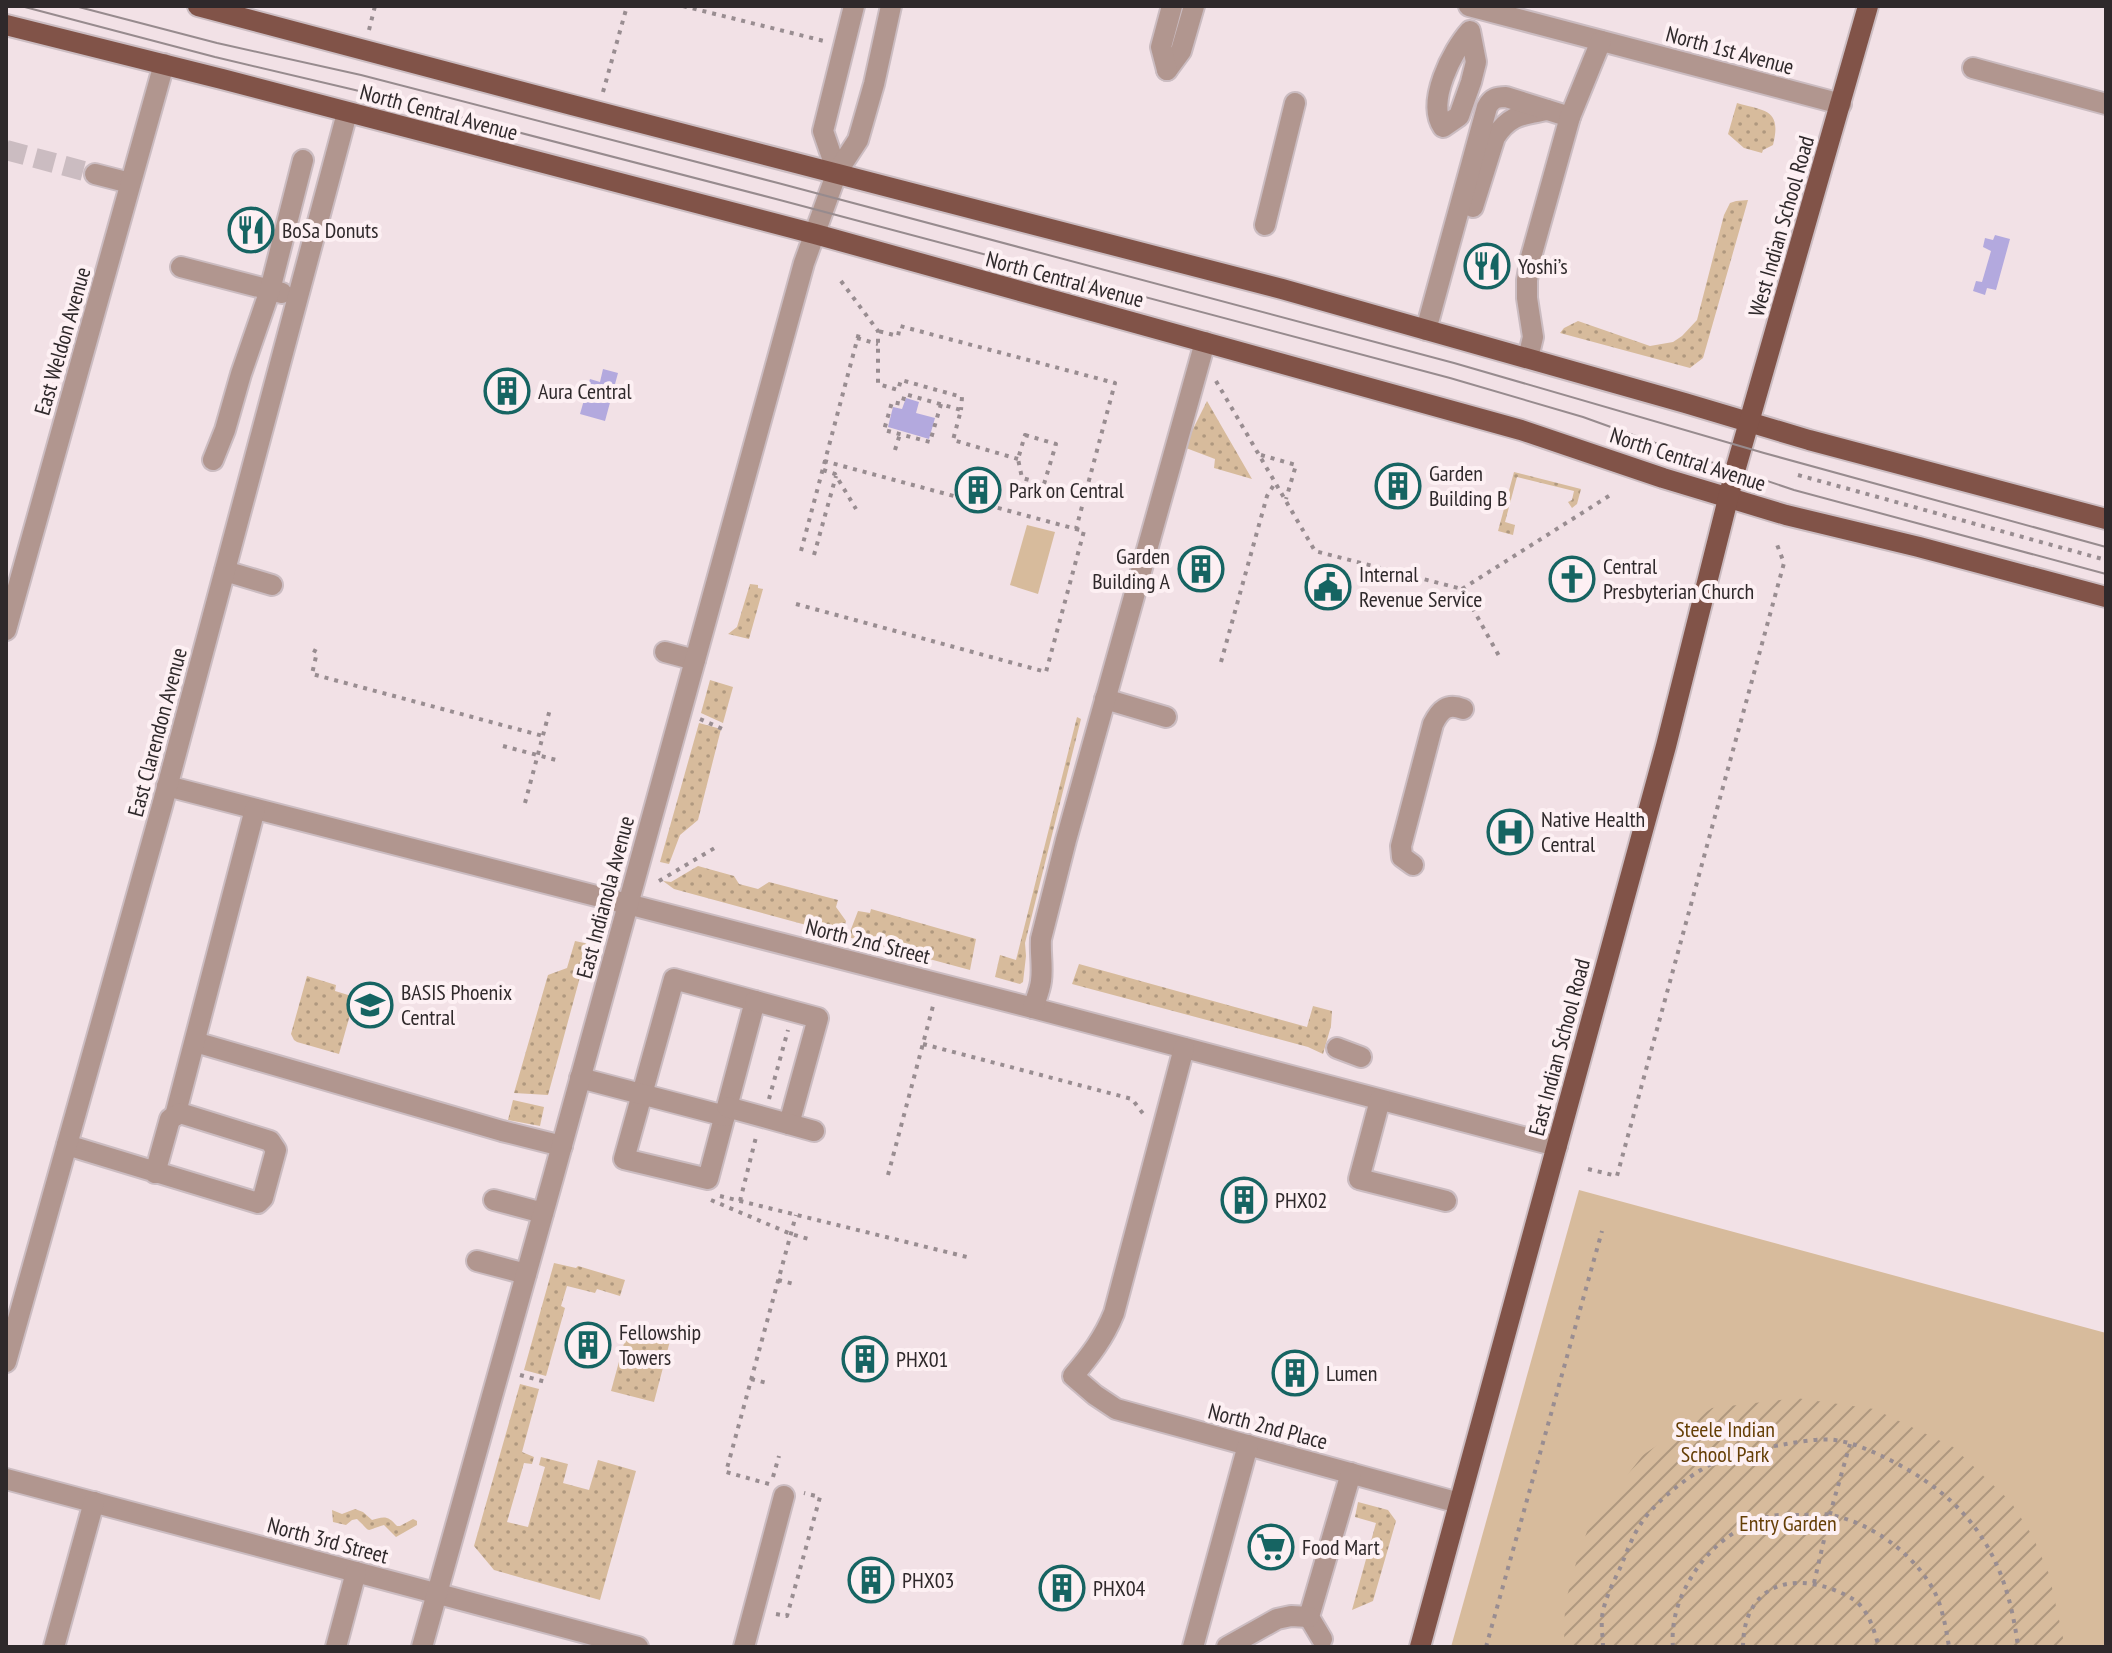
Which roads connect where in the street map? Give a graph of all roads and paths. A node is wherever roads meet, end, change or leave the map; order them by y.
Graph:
1 (375, 6) edge
2 (627, 6) edge
3 (683, 6) edge
4 (854, 6) edge
5 (891, 6) edge
6 (1172, 6) edge
7 (1194, 6) edge
8 (1469, 6) edge
9 (1868, 6) edge
10 (210, 8) edge
11 (6, 25) edge
12 (369, 30) dead end
13 (824, 41) dead end
14 (1601, 41) junction
15 (164, 64) junction
16 (1973, 68) dead end
17 (602, 93) dead end
18 (1295, 103) dead end
19 (1841, 104) junction
20 (2106, 104) edge
21 (347, 113) junction
22 (1570, 117) junction
23 (303, 160) dead end
24 (837, 172) junction
25 (95, 174) tunnel mouth
26 (130, 183) junction
27 (1265, 225) dead end
28 (815, 234) junction
29 (181, 267) dead end
30 (841, 281) dead end
31 (270, 290) junction
32 (298, 297) junction
33 (860, 329) dead end
34 (1426, 330) junction
35 (878, 331) junction
36 (857, 338) junction
37 (1205, 342) junction
38 (878, 344) junction
39 (1528, 358) junction
40 (1213, 375) dead end
41 (941, 404) junction
42 (961, 410) junction
43 (1750, 423) junction
44 (900, 434) junction
45 (895, 450) dead end
46 (1259, 454) junction
47 (1739, 458) joint
48 (1018, 459) junction
49 (213, 460) dead end
50 (825, 468) junction
51 (1798, 475) dead end
52 (836, 476) junction
53 (1275, 483) junction
54 (1612, 494) dead end
55 (1728, 497) junction
56 (1286, 501) junction
57 (856, 509) dead end
58 (2106, 519) edge
59 (809, 522) junction
60 (823, 526) junction
61 (1076, 529) junction
62 (1776, 542) dead end
63 (801, 551) dead end
64 (814, 555) dead end
65 (2106, 560) edge
66 (225, 571) junction
67 (272, 585) dead end
68 (1462, 589) junction
69 (2106, 597) edge
70 (796, 604) dead end
71 (6, 630) edge
72 (313, 650) dead end
73 (665, 652) dead end
74 (1499, 656) dead end
75 (695, 660) junction
76 (1221, 662) dead end
77 (1105, 699) junction
78 (550, 709) dead end
79 (1463, 709) dead end
80 (697, 717) dead end
81 (1166, 717) dead end
82 (727, 731) dead end
83 (543, 736) junction
84 (503, 746) dead end
85 (538, 755) junction
86 (560, 761) dead end
87 (167, 786) junction
88 (525, 803) dead end
89 (255, 809) junction
90 (718, 846) dead end
91 (1413, 865) dead end
92 (659, 881) dead end
93 (628, 904) junction
94 (755, 1001) junction
95 (933, 1006) dead end
96 (1033, 1008) junction
97 (195, 1042) junction
98 (923, 1044) junction
99 (1184, 1048) junction
100 (1337, 1048) dead end
101 (1361, 1057) dead end
102 (580, 1078) junction
103 (642, 1094) junction
104 (1380, 1100) junction
105 (726, 1112) junction
106 (1145, 1114) dead end
107 (175, 1116) junction
108 (789, 1124) junction
109 (814, 1131) dead end
110 (67, 1145) junction
111 (562, 1146) junction
112 (1557, 1146) junction
113 (1588, 1169) dead end
114 (155, 1173) junction
115 (888, 1175) dead end
116 (708, 1179) junction
117 (720, 1196) dead end
118 (494, 1200) dead end
119 (1446, 1201) dead end
120 (543, 1213) junction
121 (796, 1215) junction
122 (1602, 1231) dead end
123 (791, 1234) junction
124 (812, 1240) dead end
125 (971, 1258) dead end
126 (477, 1261) dead end
127 (526, 1274) junction
128 (778, 1280) junction
129 (794, 1284) dead end
130 (6, 1362) edge
131 (518, 1374) dead end
132 (751, 1379) junction
133 (546, 1382) dead end
134 (767, 1383) dead end
135 (1850, 1444) junction
136 (1248, 1445) junction
137 (779, 1456) dead end
138 (1351, 1473) junction
139 (6, 1479) edge
140 (790, 1493) joint
141 (94, 1502) junction
142 (1459, 1503) junction
143 (1830, 1514) junction
144 (356, 1572) junction
145 (1814, 1583) junction
146 (437, 1594) junction
147 (773, 1617) dead end
148 (1309, 1617) junction
149 (1322, 1639) dead end
150 (627, 1646) edge
151 (54, 1647) edge
152 (336, 1647) edge
153 (422, 1647) edge
154 (744, 1647) edge
155 (1193, 1647) edge
156 (1227, 1647) edge
157 (1420, 1647) edge
158 (1486, 1647) edge
159 (1603, 1647) edge
160 (1673, 1647) edge
161 (1743, 1647) edge
162 (1879, 1647) edge
163 (1949, 1647) edge
164 (2018, 1647) edge

1 - 12 path
2 - 17 path
3 - 13 path
4 - 24 street
5 - 24 street, East Indianola Avenue
6 - 7 street
8 - 14 street, North 1st Avenue
9 - 19 main road, West Indian School Road
10 - 24 main road, North Central Avenue
11 - 15 main road, North Central Avenue
14 - 19 street, North 1st Avenue
14 - 22 street
15 - 21 main road, North Central Avenue
15 - 26 street, East Weldon Avenue
16 - 20 street
18 - 27 street
19 - 43 main road, West Indian School Road
21 - 28 main road, North Central Avenue
21 - 32 street, East Clarendon Avenue
22 - 34 street
22 - 39 street
23 - 31 street
24 - 28 street, East Indianola Avenue
24 - 34 main road, North Central Avenue
25 - 26 street
26 - 71 street, East Weldon Avenue
28 - 37 main road, North Central Avenue
28 - 75 street, East Indianola Avenue
29 - 31 street
30 - 35 path
31 - 32 street
31 - 49 street
32 - 66 street, East Clarendon Avenue
33 - 36 path
34 - 39 main road, North Central Avenue
35 - 38 path
35 - 61 path
36 - 38 path
36 - 50 path
37 - 55 main road, North Central Avenue
37 - 77 street
38 - 42 path
39 - 43 main road, North Central Avenue
40 - 46 path
41 - 42 path
41 - 44 path
41 - 44 path
42 - 48 path
43 - 47 main road, West Indian School Road
43 - 58 main road, North Central Avenue
44 - 45 path
46 - 53 path
46 - 56 path
47 - 55 main road, East Indian School Road
48 - 48 path
50 - 52 path
50 - 59 path
50 - 61 path
51 - 65 path
52 - 57 path
52 - 60 path
53 - 56 path
53 - 76 path
54 - 68 path
55 - 69 main road, North Central Avenue
55 - 112 main road, East Indian School Road
56 - 68 path
59 - 60 path
59 - 63 path
60 - 64 path
61 - 70 path
62 - 113 path
66 - 67 street
66 - 87 street, East Clarendon Avenue
68 - 74 path
72 - 83 path
73 - 75 street
75 - 93 street, East Indianola Avenue
77 - 81 street
77 - 96 street
78 - 83 path
79 - 91 street
80 - 82 path
83 - 85 path
84 - 85 path
85 - 86 path
85 - 88 path
87 - 89 street, North 2nd Street
87 - 110 street, East Clarendon Avenue
89 - 93 street, North 2nd Street
89 - 97 street
90 - 92 path
93 - 96 street, North 2nd Street
93 - 102 street, East Indianola Avenue
94 - 103 street
94 - 105 street
94 - 108 street
95 - 98 path
96 - 99 street, North 2nd Street
97 - 107 street
97 - 111 street
98 - 106 path
98 - 115 path
99 - 104 street, North 2nd Street
99 - 136 street, North 2nd Place
100 - 101 street
102 - 103 street
102 - 111 street, East Indianola Avenue
103 - 105 street
103 - 116 street
104 - 112 street, North 2nd Street
104 - 119 street
105 - 108 street
105 - 116 street
107 - 114 street
107 - 114 street
108 - 109 street
110 - 114 street
110 - 130 street, East Clarendon Avenue
111 - 120 street, East Indianola Avenue
112 - 142 main road, East Indian School Road
116 - 123 path
117 - 121 path
118 - 120 street
120 - 127 street, East Indianola Avenue
121 - 123 path
121 - 125 path
122 - 158 path
123 - 124 path
123 - 128 path
126 - 127 street
127 - 146 street, East Indianola Avenue
128 - 129 path
128 - 132 path
131 - 133 path
132 - 134 path
132 - 137 path
135 - 143 path
135 - 159 path
135 - 164 path
136 - 138 street, North 2nd Place
136 - 155 street
138 - 142 street, North 2nd Place
138 - 148 street
139 - 141 street, North 3rd Street
140 - 147 path
140 - 154 street
141 - 144 street, North 3rd Street
141 - 151 street
142 - 157 main road, East Indian School Road
143 - 145 path
143 - 160 path
143 - 163 path
144 - 146 street, North 3rd Street
144 - 152 street
145 - 161 path
145 - 162 path
146 - 150 street, North 3rd Street
146 - 153 street, East Indianola Avenue
148 - 149 street
148 - 156 street

